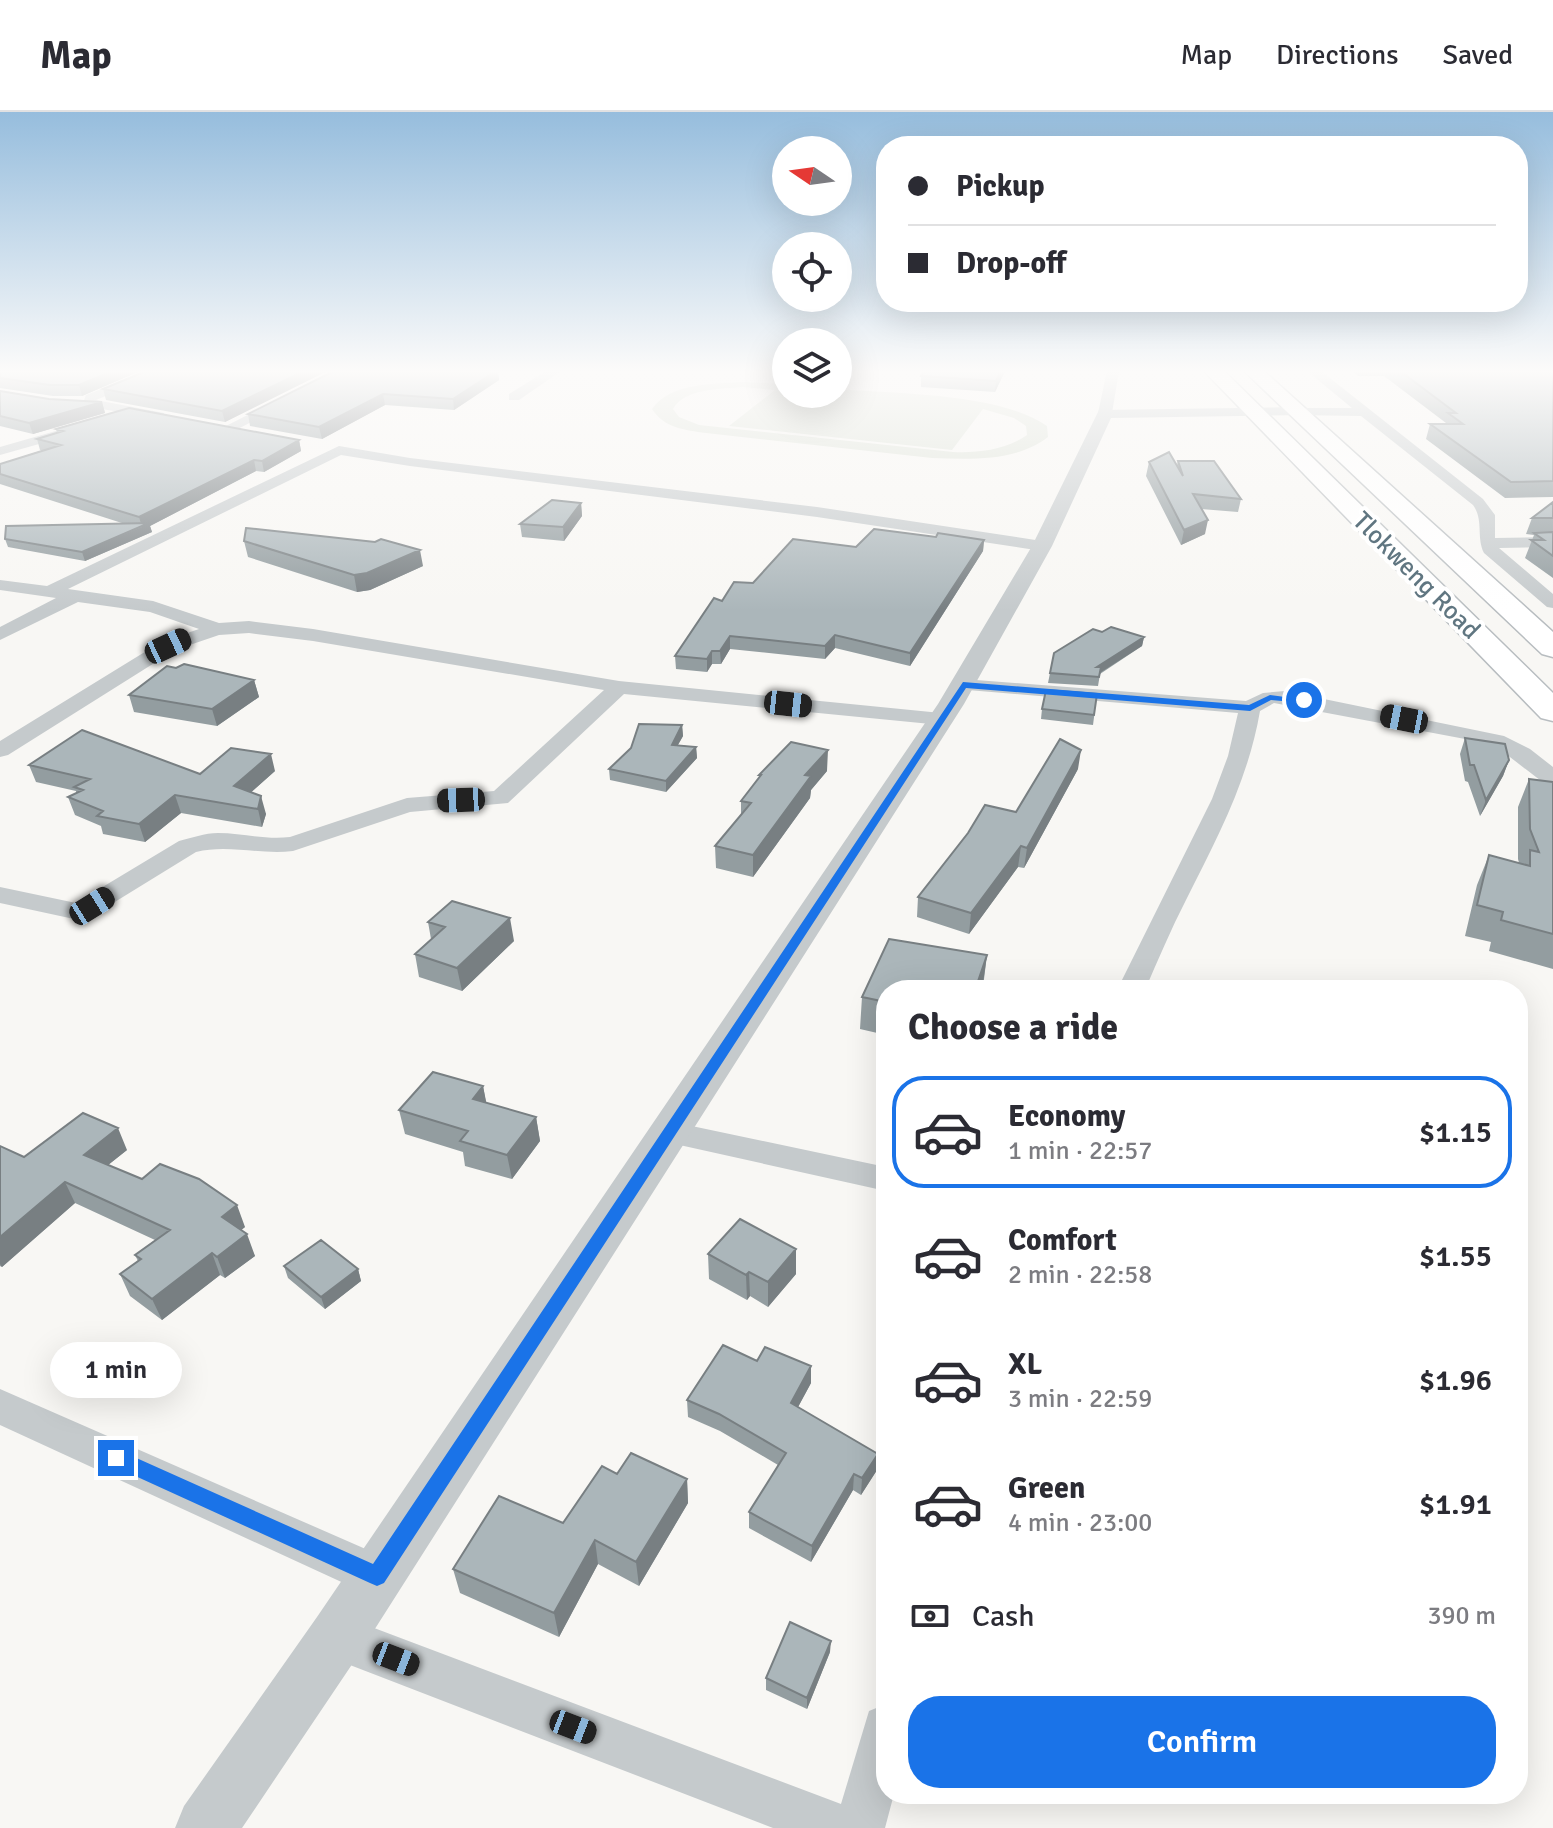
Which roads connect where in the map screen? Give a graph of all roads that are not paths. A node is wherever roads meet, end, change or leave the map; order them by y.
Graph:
1 (337, 451) edge
2 (345, 451) edge
3 (1087, 451) edge
4 (1291, 451) edge
5 (1340, 451) edge
6 (1413, 451) edge
7 (1553, 542) edge
8 (1487, 543) junction
9 (1042, 546) junction
10 (0, 585) edge
11 (49, 592) junction
12 (75, 596) junction
13 (1553, 603) edge
14 (217, 629) junction
15 (0, 634) edge
16 (1553, 648) edge
17 (963, 685) junction
18 (619, 687) junction
19 (1250, 708) junction
20 (1553, 711) edge
21 (941, 719) junction
22 (0, 750) edge
23 (1553, 779) edge
24 (0, 895) edge
25 (1136, 980) edge
26 (668, 1132) junction
27 (876, 1177) edge
28 (0, 1406) edge
29 (377, 1576) junction
30 (337, 1637) junction
31 (876, 1766) edge
32 (206, 1828) edge
33 (839, 1828) edge
34 (860, 1828) edge

1 - 11 street
2 - 9 street
3 - 9 street
4 - 20 main road, Tlokweng Road
5 - 16 main road, Tlokweng Road
6 - 8 street
7 - 8 street
8 - 13 street
9 - 17 street
10 - 11 street
11 - 12 street
12 - 14 street
12 - 15 street
14 - 18 street
14 - 22 street
17 - 19 street
17 - 21 street
18 - 21 street
18 - 24 street
19 - 23 street
19 - 25 street
21 - 26 street
26 - 27 street
26 - 29 street
28 - 29 street
29 - 30 street
30 - 32 street
30 - 33 street
31 - 34 street

